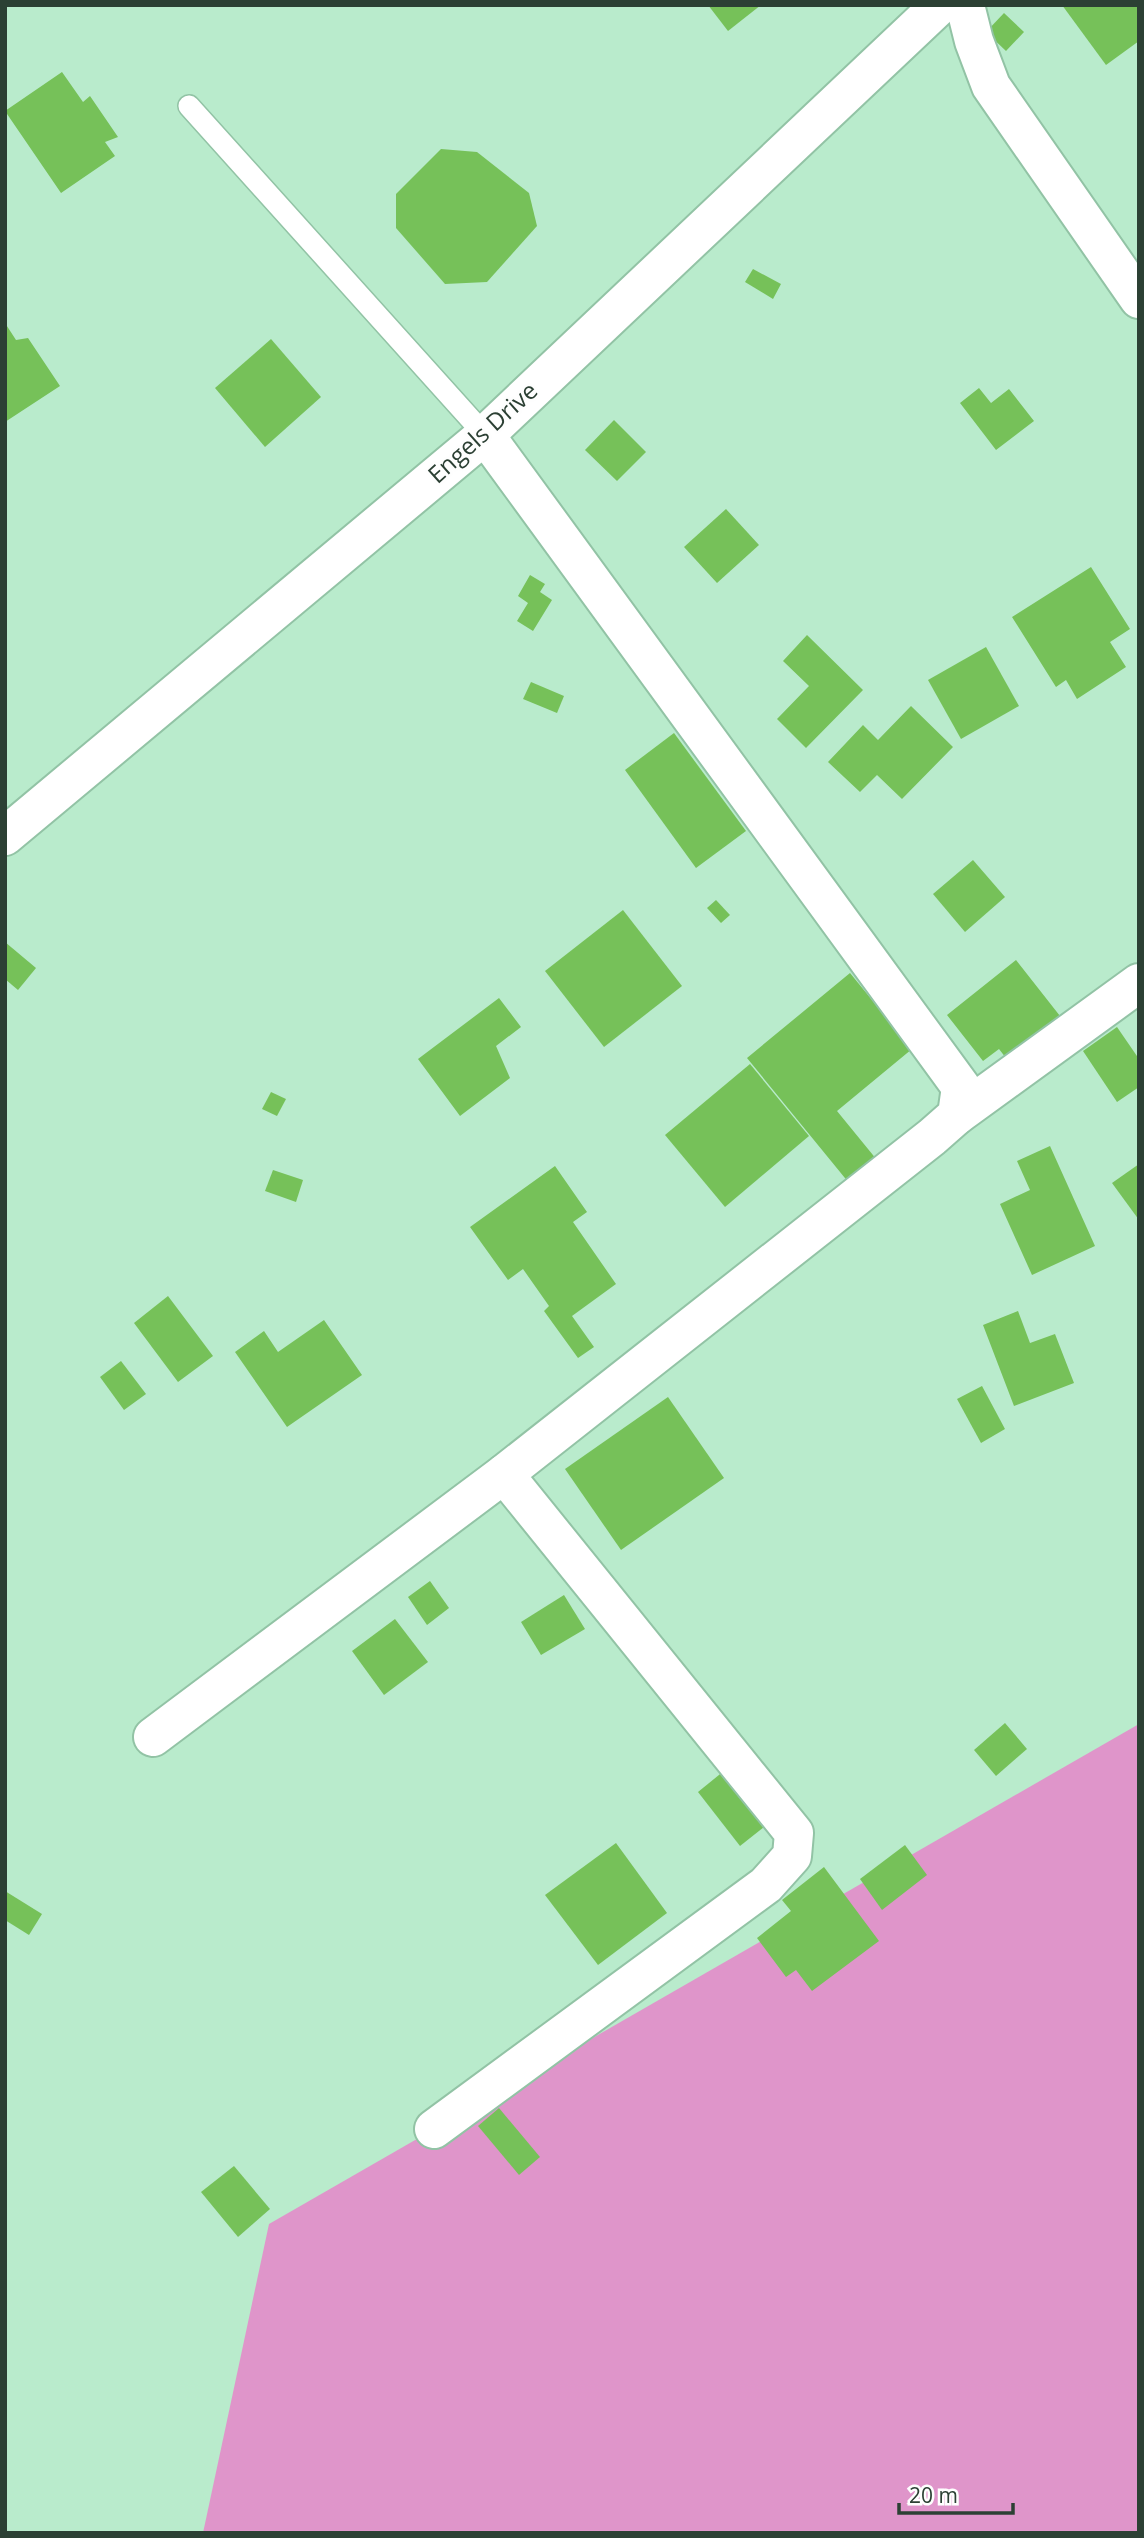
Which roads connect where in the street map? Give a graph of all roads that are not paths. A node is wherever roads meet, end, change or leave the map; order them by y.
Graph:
1 (940, 5) edge
2 (965, 5) edge
3 (189, 106) dead end
4 (1139, 299) edge
5 (485, 435) junction
6 (5, 836) edge
7 (1139, 984) edge
8 (957, 1115) junction
9 (504, 1475) junction
10 (153, 1737) dead end
11 (434, 2129) dead end

1 - 5 street, Engels Drive
2 - 4 street
3 - 5 lane
5 - 6 street, Engels Drive
5 - 8 street
7 - 8 street
8 - 9 street
9 - 10 street
9 - 11 street

